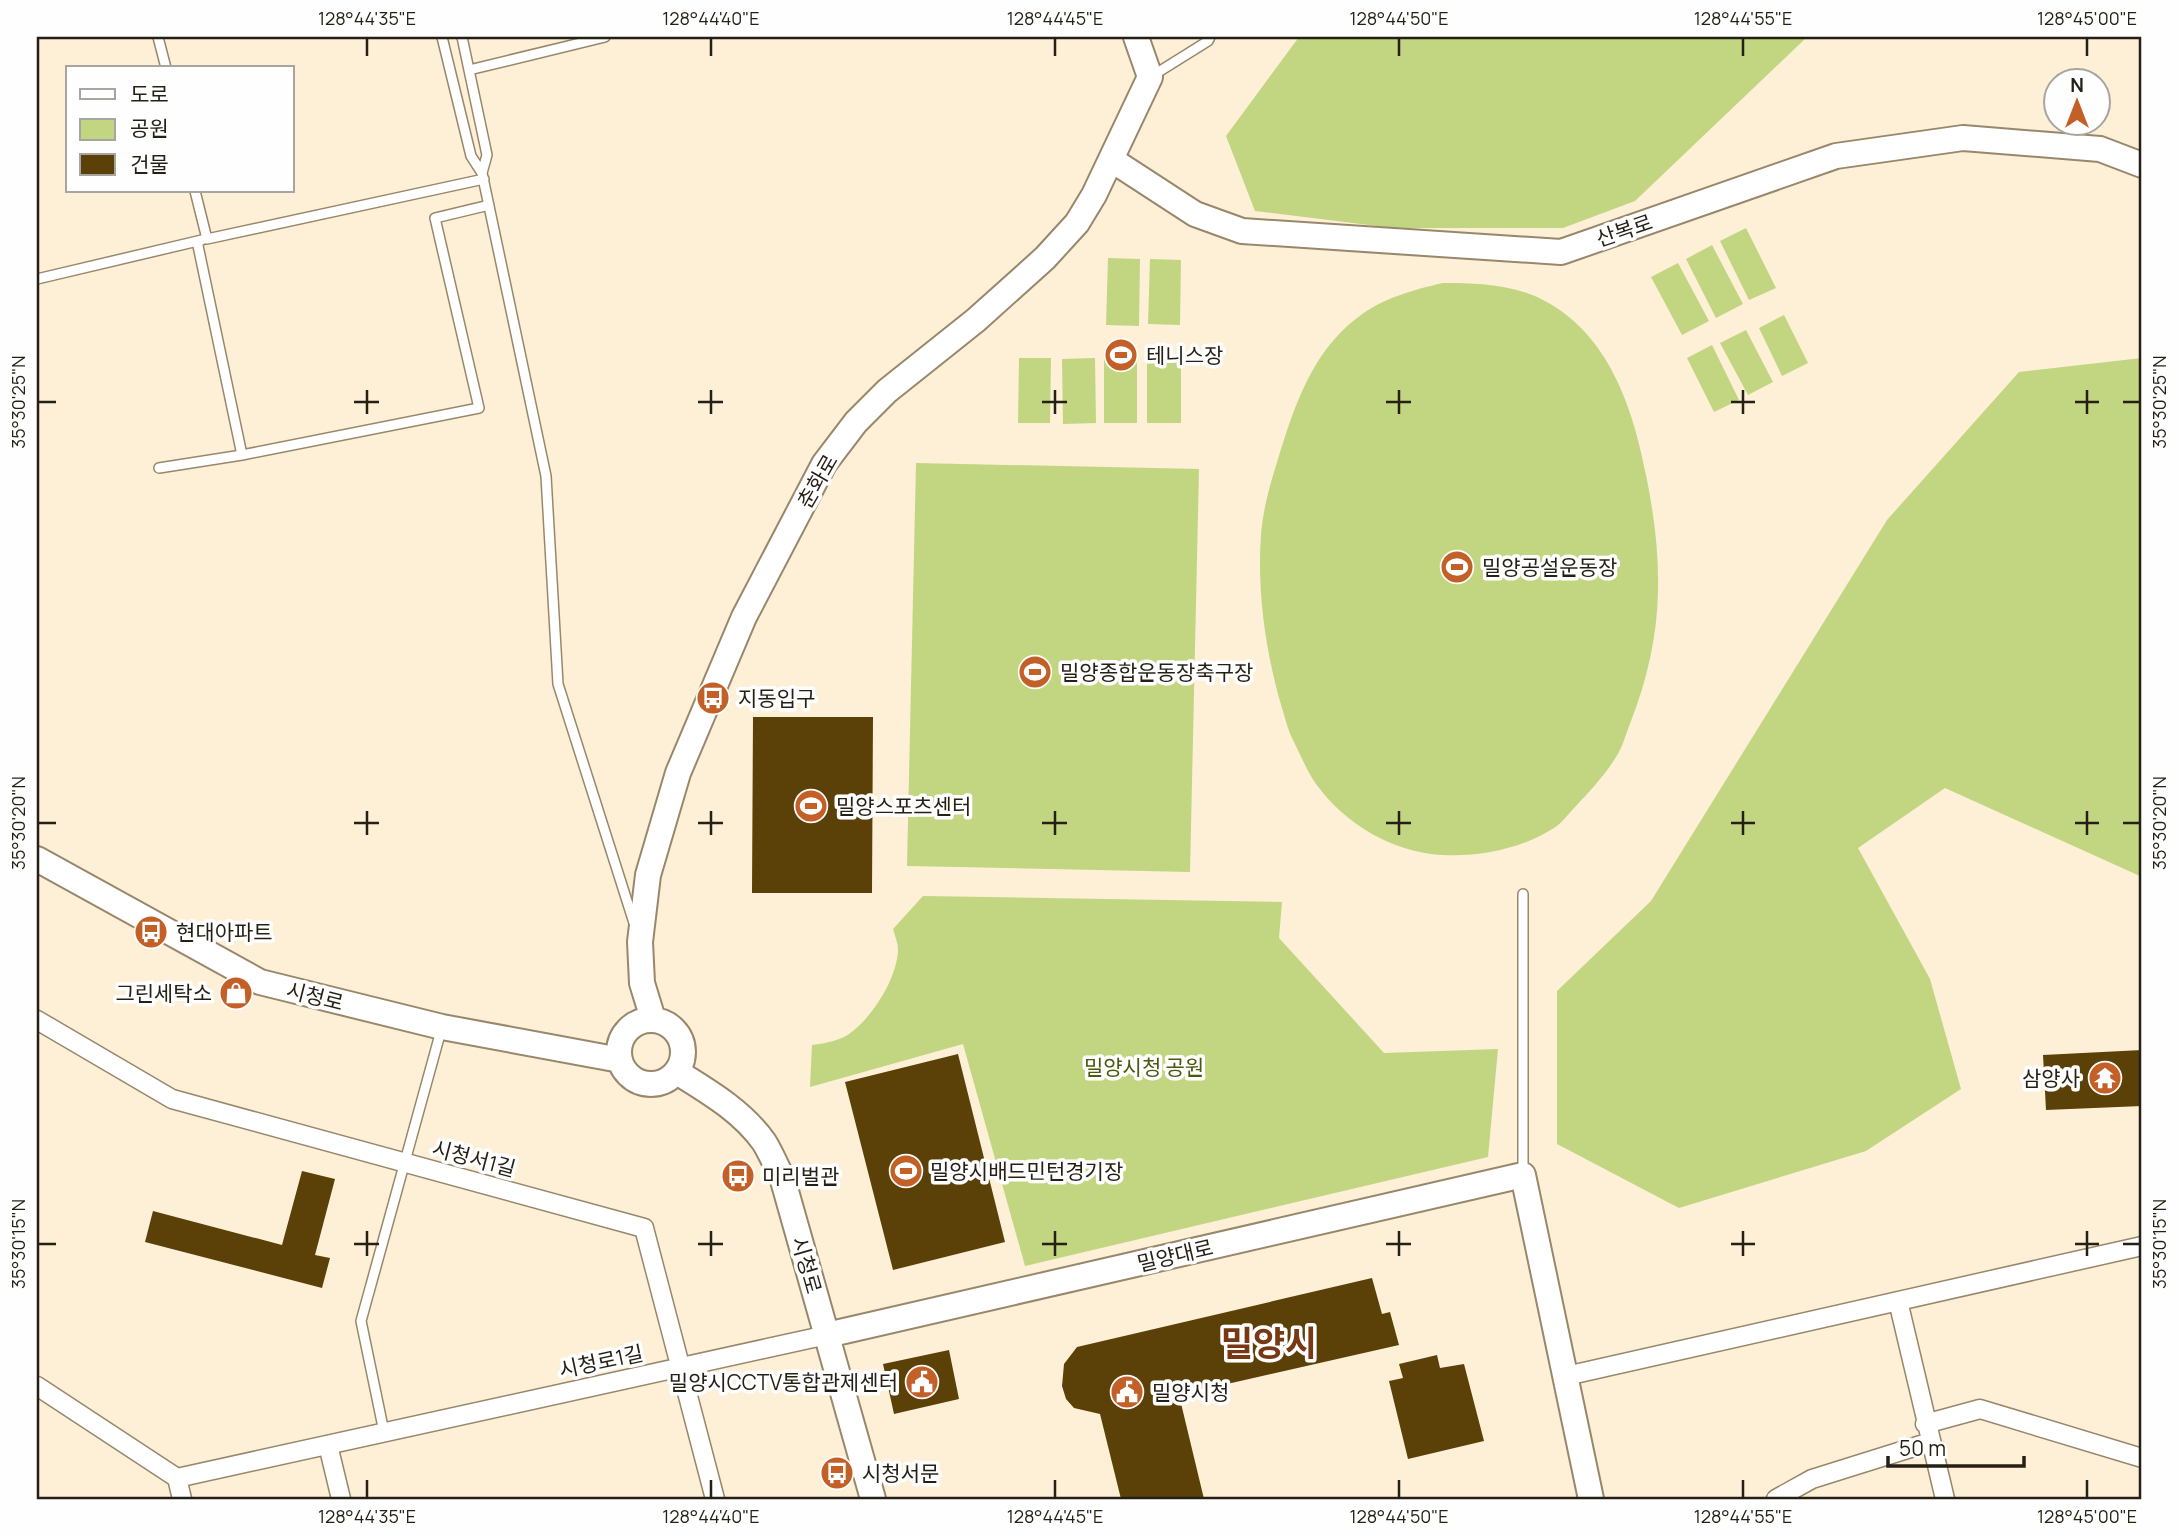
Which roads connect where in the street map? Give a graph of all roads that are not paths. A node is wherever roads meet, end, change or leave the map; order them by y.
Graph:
1 (158, 37) edge
2 (442, 37) edge
3 (462, 37) edge
4 (605, 37) edge
5 (1136, 37) edge
6 (1210, 37) edge
7 (165, 66) edge
8 (469, 70) junction
9 (1150, 77) junction
10 (1112, 160) junction
11 (2142, 165) edge
12 (483, 176) junction
13 (195, 192) edge
14 (489, 205) junction
15 (202, 240) junction
16 (37, 279) edge
17 (242, 455) junction
18 (159, 468) dead end
19 (37, 859) edge
20 (1523, 894) dead end
21 (640, 942) junction
22 (653, 1019) junction
23 (37, 1020) edge
24 (443, 1027) junction
25 (620, 1060) junction
26 (677, 1072) junction
27 (404, 1162) junction
28 (1522, 1175) junction
29 (2142, 1246) edge
30 (1898, 1301) junction
31 (827, 1335) junction
32 (680, 1367) junction
33 (1566, 1376) junction
34 (37, 1386) edge
35 (1925, 1424) junction
36 (384, 1432) junction
37 (1930, 1442) junction
38 (328, 1445) junction
39 (2142, 1458) edge
40 (177, 1478) junction
41 (182, 1499) edge
42 (341, 1499) edge
43 (715, 1499) edge
44 (873, 1499) edge
45 (1591, 1499) edge
46 (1776, 1499) edge
47 (1945, 1499) edge

1 - 7 lane
2 - 12 lane
3 - 8 lane
4 - 8 lane
5 - 9 street
6 - 9 lane
8 - 12 lane
9 - 10 street, 춘화로
10 - 11 street, 산복로
10 - 21 street, 춘화로
12 - 14 lane
12 - 15 lane
13 - 15 lane
14 - 17 lane
14 - 21 lane
15 - 16 lane
15 - 17 lane
17 - 18 lane
19 - 24 street, 시청로
20 - 28 lane
21 - 22 street, 춘화로
22 - 25 street
22 - 26 street
23 - 27 street, 시청서1길
24 - 25 street, 시청로
24 - 27 lane
25 - 26 street
26 - 31 street, 시청로
27 - 32 street, 시청서1길
27 - 36 lane
28 - 31 street, 밀양대로
28 - 33 street
29 - 30 street
30 - 33 street
30 - 35 street
31 - 32 street, 시청로1길
31 - 44 street, 시청로
32 - 36 street, 시청로1길
32 - 43 street, 시청서1길
33 - 45 street
34 - 40 street
35 - 37 street
35 - 39 street
36 - 38 street, 시청로1길
37 - 46 street
37 - 47 street
38 - 40 street, 시청로1길
38 - 42 street
40 - 41 street

